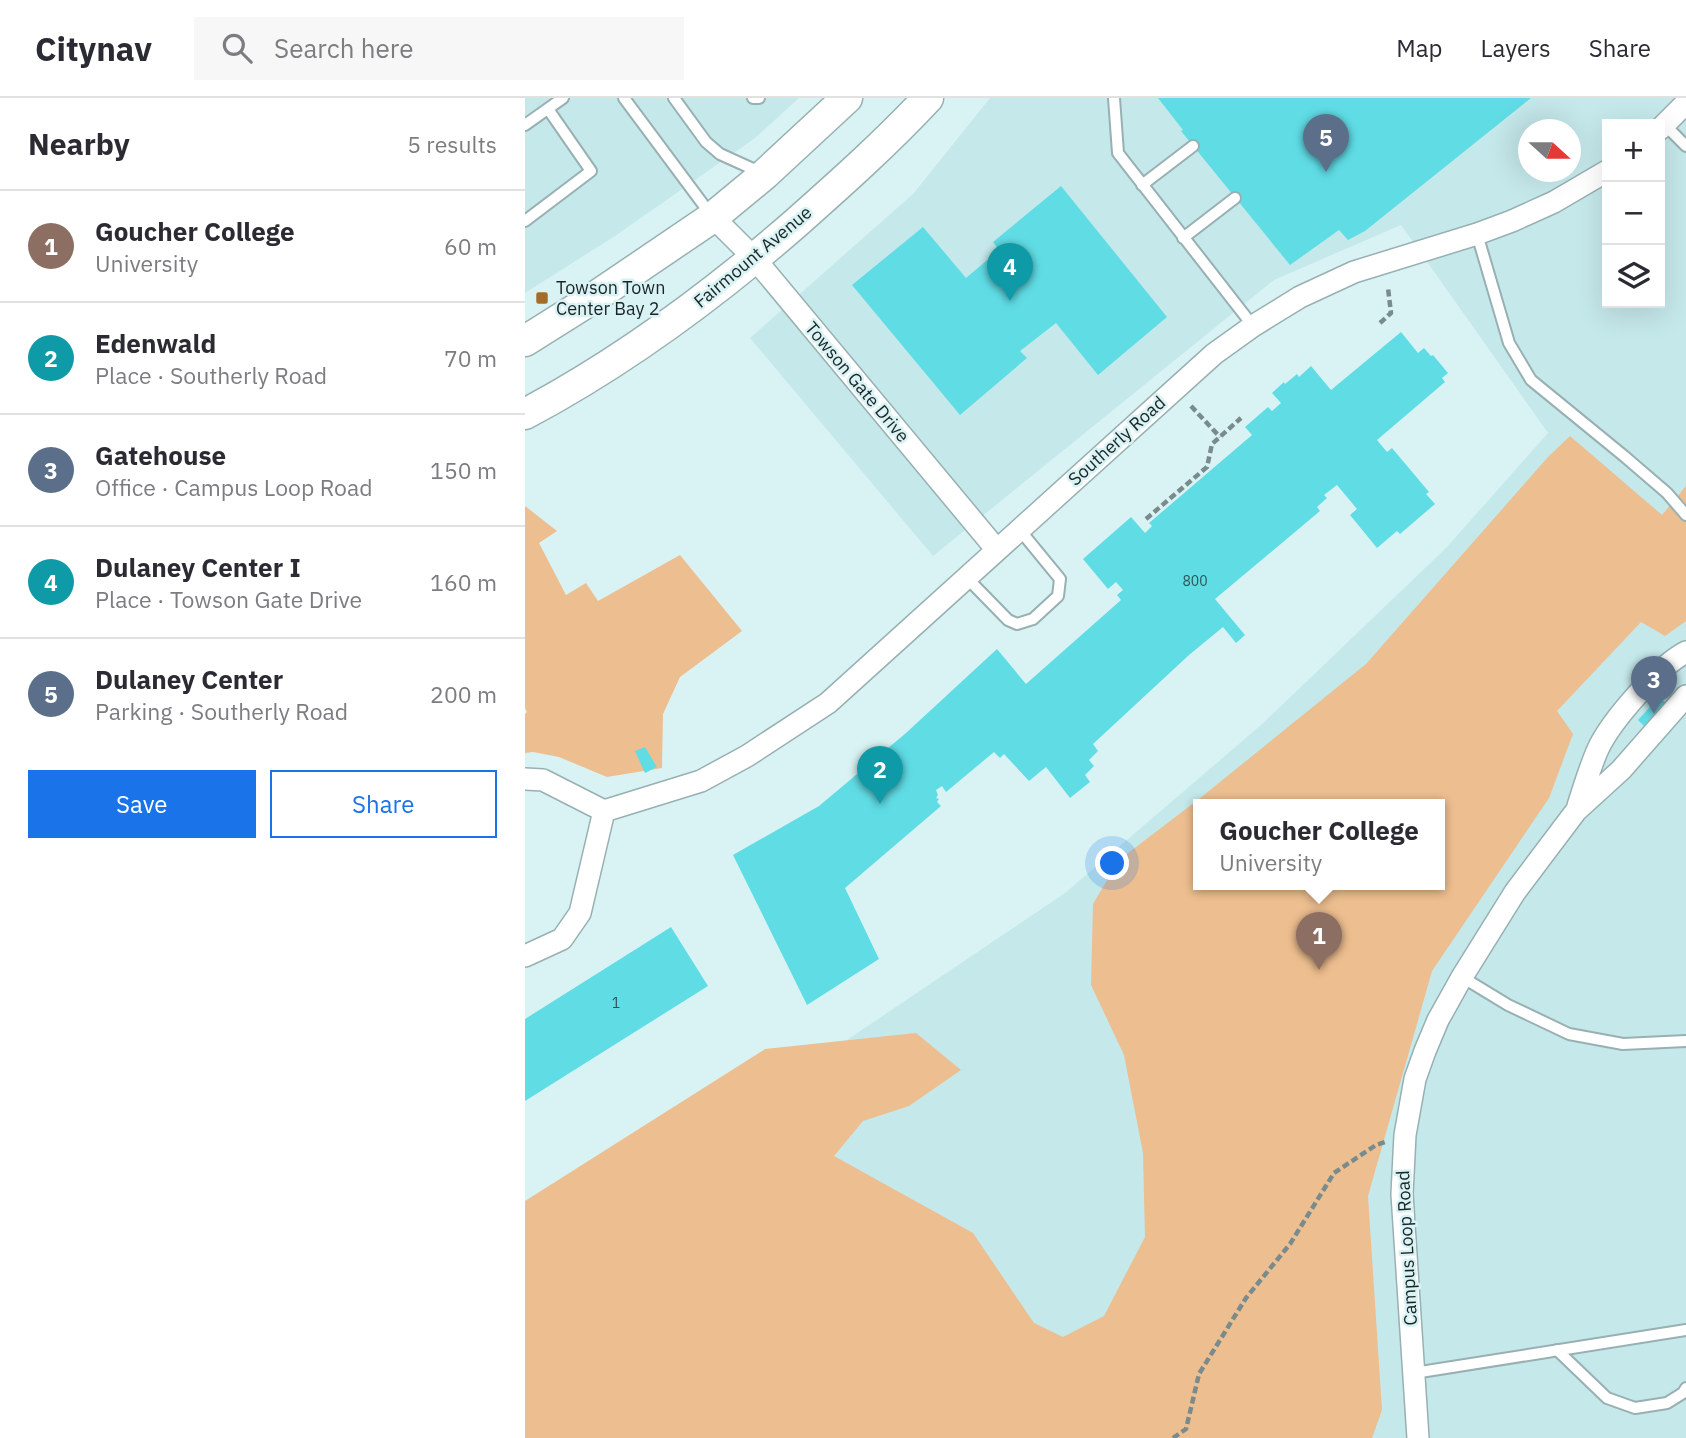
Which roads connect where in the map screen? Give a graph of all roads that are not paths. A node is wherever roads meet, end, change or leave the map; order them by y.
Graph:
1 (563, 98) edge
2 (624, 98) edge
3 (674, 98) edge
4 (753, 98) edge
5 (759, 98) edge
6 (847, 98) edge
7 (928, 98) edge
8 (1114, 98) edge
9 (1686, 103) edge
10 (548, 109) junction
11 (1665, 124) edge
12 (525, 125) edge
13 (1665, 129) edge
14 (1193, 146) dead end
15 (1686, 146) edge
16 (765, 174) junction
17 (1602, 174) edge
18 (1142, 185) junction
19 (1235, 198) dead end
20 (713, 217) junction
21 (525, 220) edge
22 (1477, 234) junction
23 (1182, 237) junction
24 (755, 258) junction
25 (1252, 326) junction
26 (525, 341) edge
27 (525, 414) edge
28 (1686, 515) edge
29 (1019, 529) junction
30 (997, 550) junction
31 (967, 578) junction
32 (1686, 652) edge
33 (1686, 695) edge
34 (525, 779) edge
35 (604, 811) junction
36 (1576, 811) junction
37 (525, 956) edge
38 (1462, 977) junction
39 (1686, 1041) edge
40 (1686, 1330) edge
41 (1557, 1350) junction
42 (1414, 1373) junction
43 (1686, 1388) edge
44 (1418, 1438) edge

1 - 10 lane
2 - 20 lane
3 - 16 lane
4 - 5 lane
6 - 16 main road
7 - 24 main road, Fairmount Avenue
8 - 18 lane
9 - 11 street
10 - 12 lane
10 - 21 lane
13 - 15 lane
14 - 18 lane
16 - 20 main road
17 - 22 street, Southerly Road
18 - 23 lane
19 - 23 lane
20 - 24 street, Towson Gate Drive
20 - 26 main road
22 - 25 street, Southerly Road
22 - 28 lane
23 - 25 lane
24 - 27 main road, Fairmount Avenue
24 - 30 street, Towson Gate Drive
25 - 29 street, Southerly Road
29 - 30 street, Southerly Road
29 - 31 lane
30 - 31 street, Southerly Road
31 - 35 street, Southerly Road
32 - 36 street, Campus Loop Road
33 - 36 street, Campus Loop Road
34 - 35 street
35 - 37 street
36 - 38 street, Campus Loop Road
38 - 39 lane
38 - 42 street, Campus Loop Road
40 - 41 lane
41 - 42 lane
41 - 43 lane
42 - 44 street, Campus Loop Road

